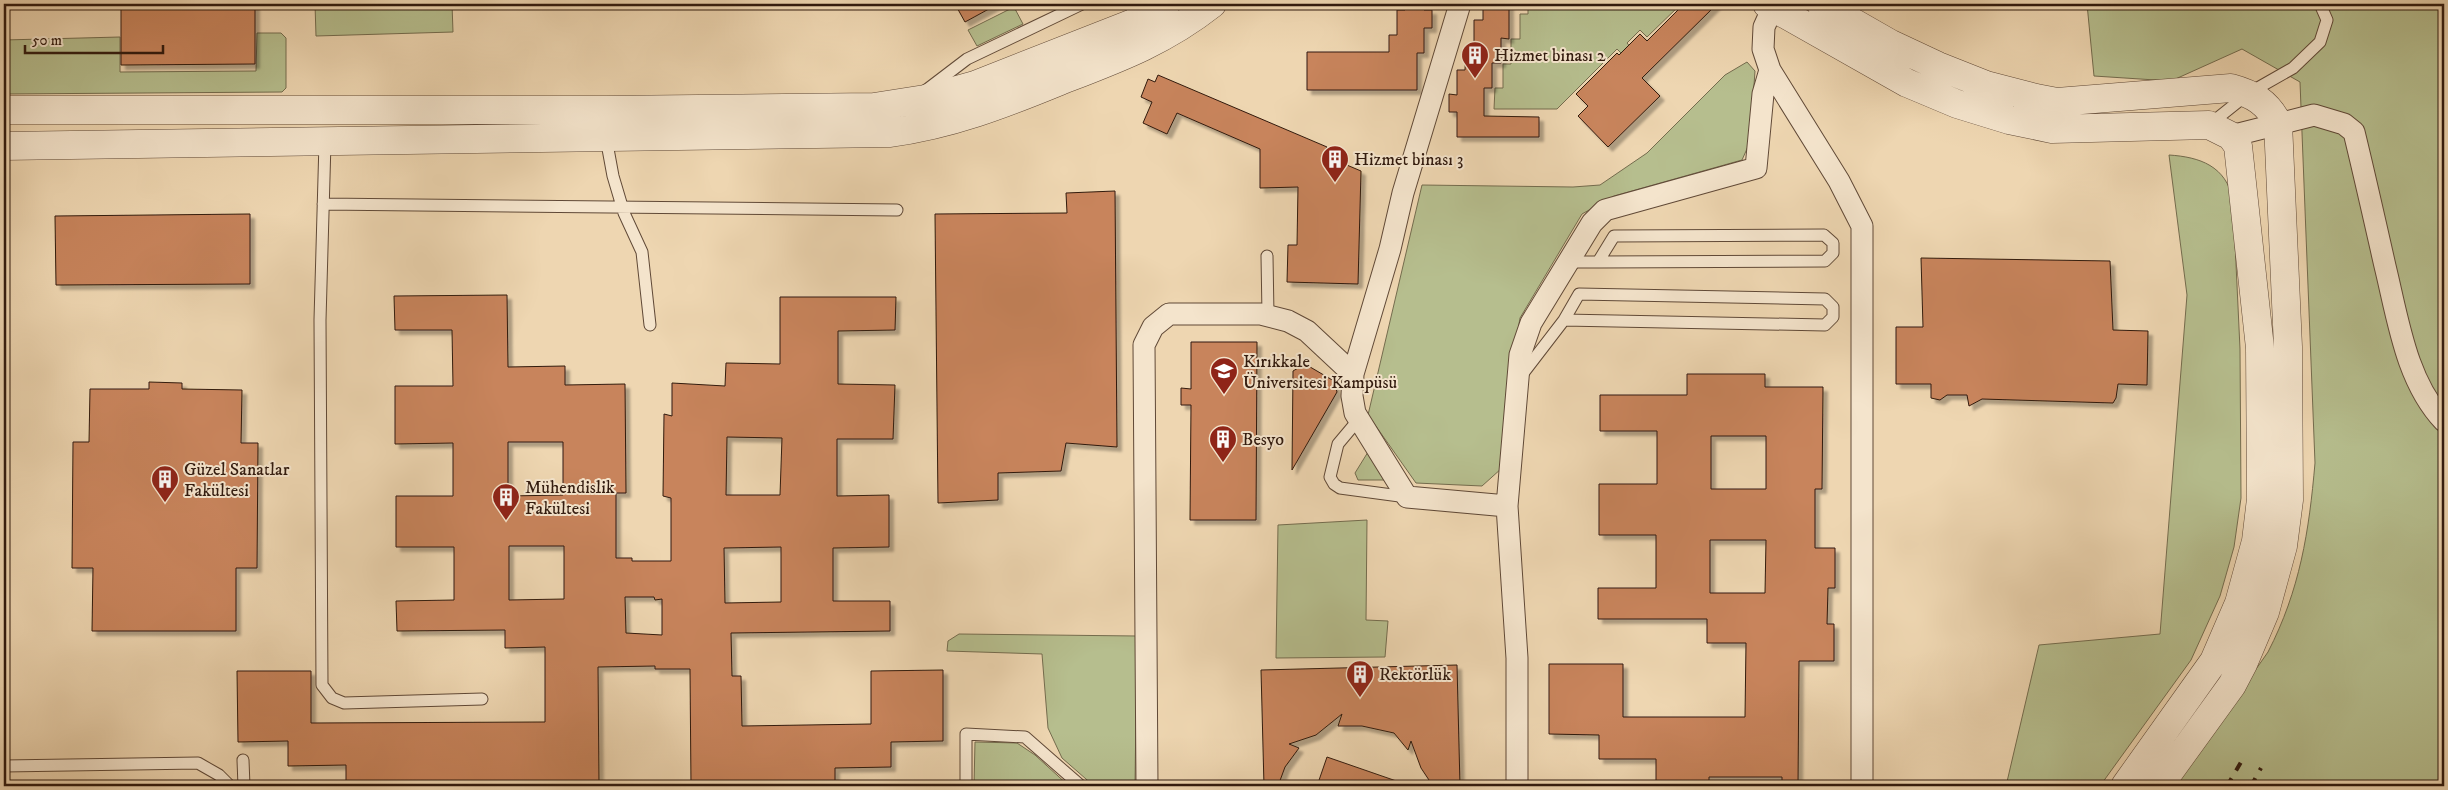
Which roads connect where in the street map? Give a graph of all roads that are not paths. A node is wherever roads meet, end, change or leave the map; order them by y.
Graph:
1 (1082, 4) edge
2 (1166, 4) edge
3 (1212, 4) edge
4 (1460, 4) edge
5 (1821, 4) edge
6 (2320, 4) edge
7 (1771, 5) edge
8 (1770, 70) junction
9 (2249, 93) junction
10 (912, 102) junction
11 (4, 110) edge
12 (606, 110) junction
13 (2278, 123) junction
14 (2220, 130) junction
15 (606, 138) junction
16 (325, 142) junction
17 (4, 146) edge
18 (323, 204) junction
19 (622, 207) junction
20 (897, 210) dead end
21 (1266, 256) dead end
22 (1568, 262) junction
23 (1598, 262) junction
24 (1268, 315) junction
25 (1564, 320) junction
26 (650, 325) dead end
27 (1353, 374) junction
28 (1518, 379) junction
29 (1359, 419) junction
30 (2444, 421) edge
31 (1407, 497) junction
32 (1507, 506) junction
33 (482, 699) dead end
34 (243, 760) dead end
35 (4, 766) edge
36 (230, 786) edge
37 (244, 786) edge
38 (966, 786) edge
39 (1081, 786) edge
40 (1147, 786) edge
41 (1517, 786) edge
42 (1862, 786) edge
43 (2125, 786) edge
44 (2159, 786) edge

1 - 10 lane
2 - 10 street
3 - 15 street
4 - 27 street
5 - 9 street
6 - 9 lane
7 - 8 street
7 - 14 street
8 - 22 street
8 - 42 street
9 - 13 street
9 - 14 lane
10 - 12 street
11 - 12 street
12 - 15 street
13 - 14 street
13 - 30 street
13 - 44 street
14 - 43 street
15 - 16 street
15 - 19 lane
16 - 17 street
16 - 18 lane
18 - 19 lane
18 - 33 lane
19 - 20 lane
19 - 26 lane
21 - 24 lane
22 - 23 lane
22 - 28 street
23 - 23 lane
24 - 27 street
24 - 40 street
25 - 25 lane
25 - 28 lane
27 - 29 street
28 - 32 street
29 - 31 street
29 - 31 lane
31 - 32 street
32 - 41 street
34 - 37 lane
35 - 36 lane
38 - 39 lane

